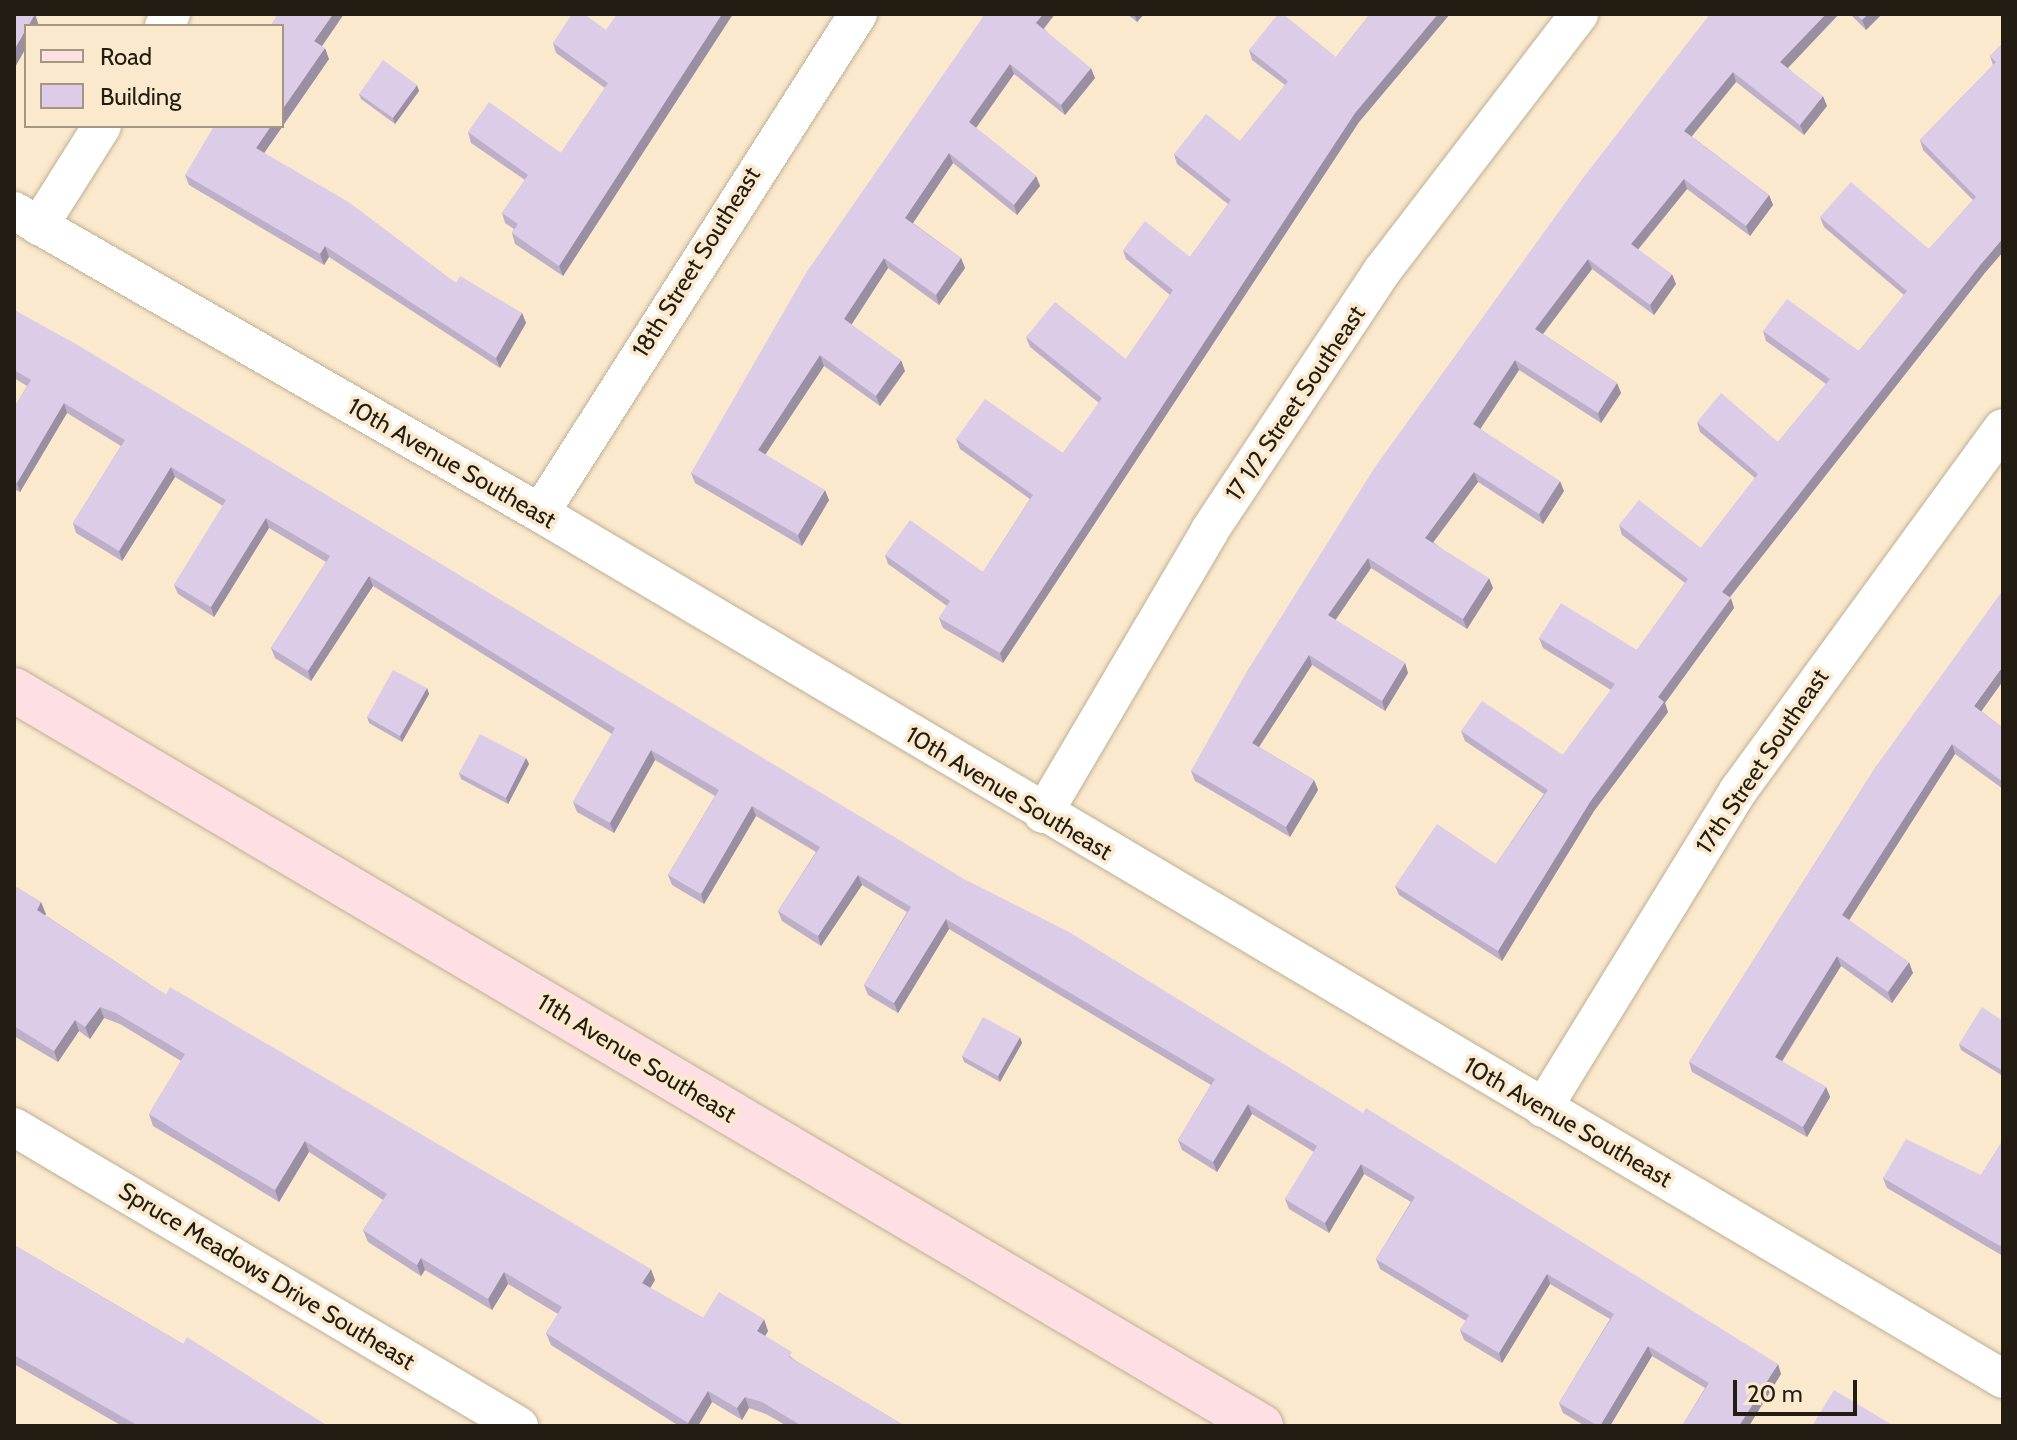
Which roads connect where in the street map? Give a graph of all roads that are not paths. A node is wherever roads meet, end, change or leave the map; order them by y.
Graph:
1 (858, 14) edge
2 (1579, 14) edge
3 (100, 128) edge
4 (26, 219) edge
5 (2003, 428) edge
6 (540, 513) junction
7 (14, 690) edge
8 (1043, 814) junction
9 (1543, 1108) junction
10 (14, 1127) edge
11 (2003, 1379) edge
12 (519, 1426) edge
13 (1261, 1426) edge

1 - 6 street, 18th Street Southeast
2 - 8 street, 17 1/2 Street Southeast
3 - 4 street
4 - 6 street, 10th Avenue Southeast
5 - 9 street, 17th Street Southeast
6 - 8 street, 10th Avenue Southeast
7 - 13 main road, 11th Avenue Southeast
8 - 9 street, 10th Avenue Southeast
9 - 11 street, 10th Avenue Southeast
10 - 12 street, Spruce Meadows Drive Southeast

